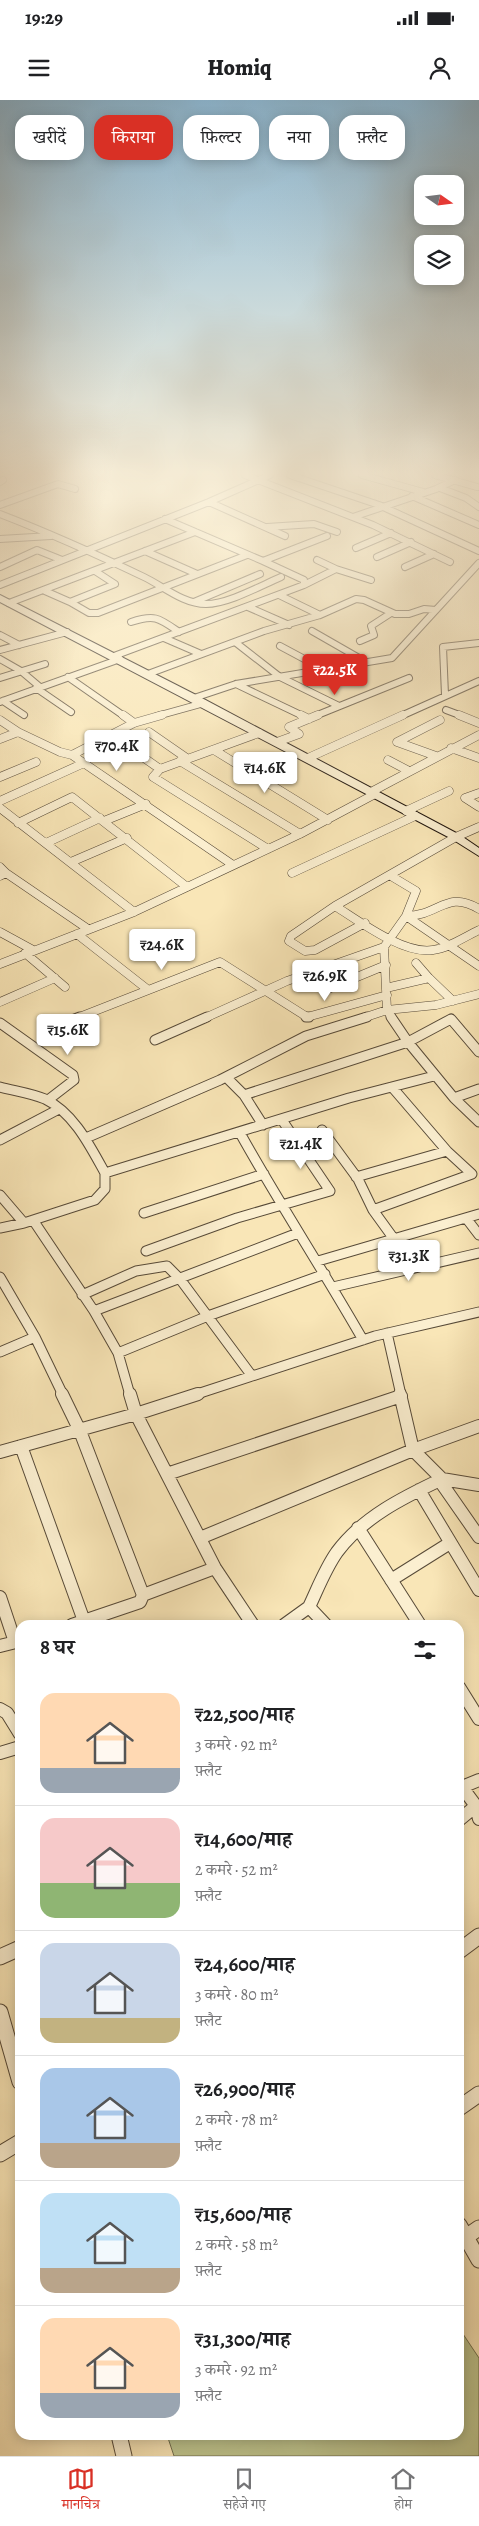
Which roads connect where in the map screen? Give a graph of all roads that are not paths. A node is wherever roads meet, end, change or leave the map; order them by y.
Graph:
1 (60, 585) edge
2 (113, 585) edge
3 (161, 585) edge
4 (170, 585) edge
5 (234, 585) edge
6 (261, 585) edge
7 (304, 585) edge
8 (459, 585) edge
9 (165, 587) junction
10 (45, 591) junction
11 (279, 594) junction
12 (4, 600) edge
13 (70, 602) junction
14 (194, 602) junction
15 (248, 607) junction
16 (436, 610) junction
17 (391, 613) junction
18 (320, 615) junction
19 (131, 622) dead end
20 (289, 625) junction
21 (312, 631) dead end
22 (67, 632) junction
23 (179, 632) junction
24 (0, 634) edge
25 (164, 638) junction
26 (360, 641) dead end
27 (235, 642) junction
28 (479, 643) edge
29 (19, 645) junction
30 (280, 646) dead end
31 (0, 650) edge
32 (201, 654) junction
33 (117, 657) junction
34 (0, 659) edge
35 (366, 662) junction
36 (45, 664) dead end
37 (323, 668) junction
38 (21, 671) junction
39 (148, 674) junction
40 (68, 676) junction
41 (280, 677) junction
42 (0, 678) edge
43 (409, 678) dead end
44 (479, 681) edge
45 (236, 684) junction
46 (38, 688) junction
47 (445, 695) junction
48 (199, 700) junction
49 (1, 702) edge
50 (339, 706) junction
51 (446, 710) dead end
52 (70, 712) dead end
53 (24, 715) dead end
54 (309, 719) junction
55 (0, 720) edge
56 (440, 720) dead end
57 (134, 723) junction
58 (479, 724) edge
59 (18, 732) junction
60 (149, 732) dead end
61 (259, 734) junction
62 (479, 735) edge
63 (0, 739) edge
64 (277, 742) junction
65 (124, 744) dead end
66 (451, 748) junction
67 (214, 750) junction
68 (72, 755) junction
69 (436, 756) junction
70 (308, 758) junction
71 (479, 758) edge
72 (184, 760) junction
73 (388, 760) dead end
74 (36, 762) dead end
75 (84, 763) junction
76 (160, 769) junction
77 (409, 771) junction
78 (0, 777) edge
79 (449, 791) dead end
80 (479, 792) edge
81 (373, 793) junction
82 (0, 801) edge
83 (146, 804) junction
84 (0, 808) edge
85 (479, 808) edge
86 (411, 813) junction
87 (102, 819) junction
88 (328, 820) junction
89 (18, 823) junction
90 (479, 827) edge
91 (300, 834) junction
92 (456, 837) junction
93 (127, 838) junction
94 (46, 843) junction
95 (268, 849) junction
96 (479, 853) edge
97 (71, 862) junction
98 (233, 865) junction
99 (2, 872) edge
100 (292, 873) dead end
101 (390, 876) junction
102 (187, 887) junction
103 (335, 906) junction
104 (479, 909) edge
105 (134, 912) junction
106 (406, 916) junction
107 (365, 923) junction
108 (88, 929) junction
109 (479, 930) edge
110 (0, 932) edge
111 (77, 934) junction
112 (389, 937) junction
113 (448, 945) junction
114 (384, 947) junction
115 (29, 952) junction
116 (416, 963) dead end
117 (0, 964) edge
118 (386, 965) junction
119 (479, 966) edge
120 (55, 978) junction
121 (429, 978) junction
122 (65, 986) dead end
123 (147, 989) junction
124 (328, 989) dead end
125 (266, 991) junction
126 (386, 991) junction
127 (479, 994) edge
128 (453, 1001) junction
129 (0, 1002) edge
130 (436, 1005) junction
131 (387, 1010) junction
132 (451, 1019) junction
133 (0, 1023) edge
134 (51, 1028) dead end
135 (155, 1040) dead end
136 (408, 1042) junction
137 (477, 1048) edge
138 (434, 1076) junction
139 (226, 1077) junction
140 (0, 1087) edge
141 (392, 1087) junction
142 (479, 1089) edge
143 (11, 1090) junction
144 (244, 1095) junction
145 (0, 1096) edge
146 (454, 1098) junction
147 (48, 1100) junction
148 (59, 1109) junction
149 (282, 1120) junction
150 (479, 1122) edge
151 (263, 1124) junction
152 (322, 1130) dead end
153 (240, 1133) junction
154 (86, 1138) junction
155 (0, 1140) edge
156 (447, 1151) junction
157 (105, 1173) junction
158 (264, 1174) junction
159 (356, 1177) junction
160 (475, 1177) edge
161 (0, 1195) edge
162 (281, 1206) junction
163 (373, 1210) junction
164 (144, 1213) dead end
165 (479, 1214) edge
166 (466, 1218) junction
167 (28, 1221) junction
168 (0, 1228) edge
169 (298, 1233) junction
170 (479, 1235) edge
171 (394, 1239) junction
172 (146, 1251) dead end
173 (479, 1252) edge
174 (318, 1261) junction
175 (325, 1274) junction
176 (0, 1277) edge
177 (180, 1279) junction
178 (333, 1287) junction
179 (82, 1295) junction
180 (94, 1311) junction
181 (479, 1312) edge
182 (208, 1316) junction
183 (387, 1333) junction
184 (35, 1337) junction
185 (363, 1340) junction
186 (0, 1352) edge
187 (118, 1353) junction
188 (252, 1376) junction
189 (401, 1396) junction
190 (136, 1414) junction
191 (479, 1426) edge
192 (80, 1430) junction
193 (21, 1446) junction
194 (1, 1450) edge
195 (414, 1450) junction
196 (167, 1474) junction
197 (441, 1480) junction
198 (479, 1486) edge
199 (418, 1490) junction
200 (358, 1528) junction
201 (479, 1537) edge
202 (200, 1538) junction
203 (450, 1542) junction
204 (215, 1568) junction
205 (392, 1580) junction
206 (479, 1590) edge
207 (143, 1595) junction
208 (0, 1597) edge
209 (309, 1607) junction
210 (84, 1620) edge
211 (87, 1620) edge
212 (250, 1620) edge
213 (291, 1620) edge
214 (321, 1620) edge
215 (417, 1620) edge
216 (15, 1634) edge
217 (15, 1642) edge
218 (0, 1646) edge
219 (464, 1695) edge
220 (0, 1710) edge
221 (479, 1719) edge
222 (15, 1726) edge
223 (15, 1748) edge
224 (0, 1753) edge
225 (479, 1780) edge
226 (464, 1784) edge
227 (464, 1791) edge
228 (477, 1812) edge
229 (464, 1818) edge
230 (479, 1936) edge
231 (464, 1947) edge
232 (15, 1950) edge
233 (0, 1957) edge
234 (1, 2017) edge
235 (15, 2065) edge
236 (479, 2094) edge
237 (464, 2104) edge
238 (15, 2145) edge
239 (0, 2154) edge
240 (479, 2228) edge
241 (464, 2231) edge
242 (464, 2234) edge
243 (479, 2260) edge
244 (120, 2440) edge
245 (124, 2456) edge

1 - 10 street
2 - 13 street
3 - 9 street
4 - 9 street
5 - 14 street
6 - 14 street
7 - 11 street
8 - 16 street
9 - 13 street
9 - 14 street
10 - 12 street
10 - 13 street
11 - 15 street
11 - 18 street
12 - 22 street
15 - 20 street
15 - 23 street
16 - 17 street
16 - 35 street
17 - 18 street
17 - 26 street
18 - 20 street
19 - 23 street
20 - 27 street
21 - 35 street
22 - 29 street
22 - 33 street
23 - 25 street
24 - 29 street
25 - 32 street
25 - 33 street
27 - 32 street
27 - 41 street
28 - 47 street
29 - 31 street
30 - 37 street
32 - 39 street
33 - 39 street
33 - 40 street
34 - 38 street
35 - 37 street
36 - 38 street
37 - 41 street
38 - 42 street
38 - 46 street
39 - 48 street
40 - 46 street
40 - 57 street
41 - 45 street
41 - 50 street
43 - 50 street
44 - 47 street
45 - 48 street
45 - 54 street
46 - 49 street
46 - 52 street
47 - 70 street
48 - 57 street
48 - 61 street
49 - 53 street
50 - 54 street
51 - 58 street
54 - 64 street
55 - 59 street
56 - 69 street
57 - 68 street
59 - 63 street
59 - 68 street
60 - 72 street
61 - 64 street
61 - 67 street
62 - 66 street
64 - 70 street
65 - 76 street
66 - 69 street
66 - 71 street
67 - 72 street
67 - 88 street
68 - 75 street
69 - 77 street
70 - 81 street
72 - 76 street
72 - 91 street
73 - 77 street
74 - 78 street
75 - 82 street
75 - 83 street
76 - 95 street
77 - 81 street
79 - 86 street
80 - 85 street
81 - 86 street
81 - 88 street
83 - 87 street
83 - 98 street
84 - 89 street
86 - 92 street
86 - 100 street
87 - 89 street
87 - 93 street
87 - 94 street
88 - 91 street
89 - 94 street
90 - 92 street
91 - 95 street
92 - 96 street
92 - 101 street
93 - 97 street
93 - 102 street
94 - 97 street
95 - 98 street
97 - 105 street
98 - 102 street
99 - 108 street
101 - 103 street
101 - 106 street
102 - 105 street
103 - 107 street
103 - 107 street
104 - 106 street
105 - 108 street
106 - 112 street
106 - 113 street
107 - 112 street
108 - 111 street
109 - 113 street
110 - 115 street
111 - 115 street
111 - 123 street
112 - 113 street
112 - 114 street
113 - 119 street
114 - 118 street
114 - 125 street
115 - 117 street
115 - 120 street
116 - 121 street
118 - 124 street
118 - 126 street
120 - 122 street
120 - 129 street
121 - 126 street
121 - 128 street
123 - 125 street
123 - 134 street
125 - 126 street
125 - 135 street
126 - 131 street
127 - 128 street
128 - 130 street
130 - 131 street
130 - 132 street
131 - 136 street
131 - 139 street
132 - 136 street
132 - 137 street
133 - 147 street
136 - 138 street
136 - 144 street
138 - 141 street
138 - 146 street
139 - 144 street
139 - 154 street
140 - 143 street
141 - 149 street
141 - 156 street
142 - 146 street
143 - 145 street
143 - 147 street
144 - 151 street
146 - 150 street
147 - 148 street
148 - 154 street
148 - 155 street
149 - 151 street
149 - 162 street
151 - 153 street
152 - 159 street
153 - 157 street
153 - 158 street
154 - 157 street
156 - 159 street
156 - 160 street
157 - 167 street
158 - 162 street
158 - 164 street
159 - 163 street
160 - 163 street
161 - 167 street
162 - 169 street
162 - 172 street
163 - 171 street
165 - 166 street
166 - 170 street
166 - 171 street
167 - 168 street
167 - 179 street
169 - 174 street
169 - 177 street
171 - 174 street
173 - 178 street
174 - 175 street
175 - 178 street
175 - 182 street
176 - 184 street
177 - 179 street
177 - 180 street
177 - 182 street
178 - 185 street
179 - 180 street
180 - 187 street
181 - 183 street
182 - 187 street
182 - 188 street
183 - 185 street
183 - 189 street
184 - 186 street
184 - 192 street
185 - 188 street
187 - 190 street
188 - 190 street
189 - 195 street
189 - 196 street
190 - 192 street
190 - 196 street
191 - 195 street
192 - 193 street
192 - 207 street
193 - 194 street
193 - 210 street
195 - 197 street
195 - 202 street
196 - 202 street
197 - 198 street
197 - 199 street
197 - 201 street
199 - 200 street
199 - 203 street
200 - 205 street
200 - 209 street
202 - 204 street
203 - 205 street
203 - 206 street
204 - 207 street
204 - 212 street
205 - 215 street
207 - 211 street
208 - 216 street
209 - 213 street
209 - 214 street
217 - 218 street
219 - 221 street
220 - 222 street
223 - 224 street
225 - 226 street
227 - 228 street
228 - 229 street
230 - 231 street
232 - 233 street
234 - 235 street
236 - 237 street
238 - 239 street
240 - 241 street
242 - 243 street
244 - 245 street

